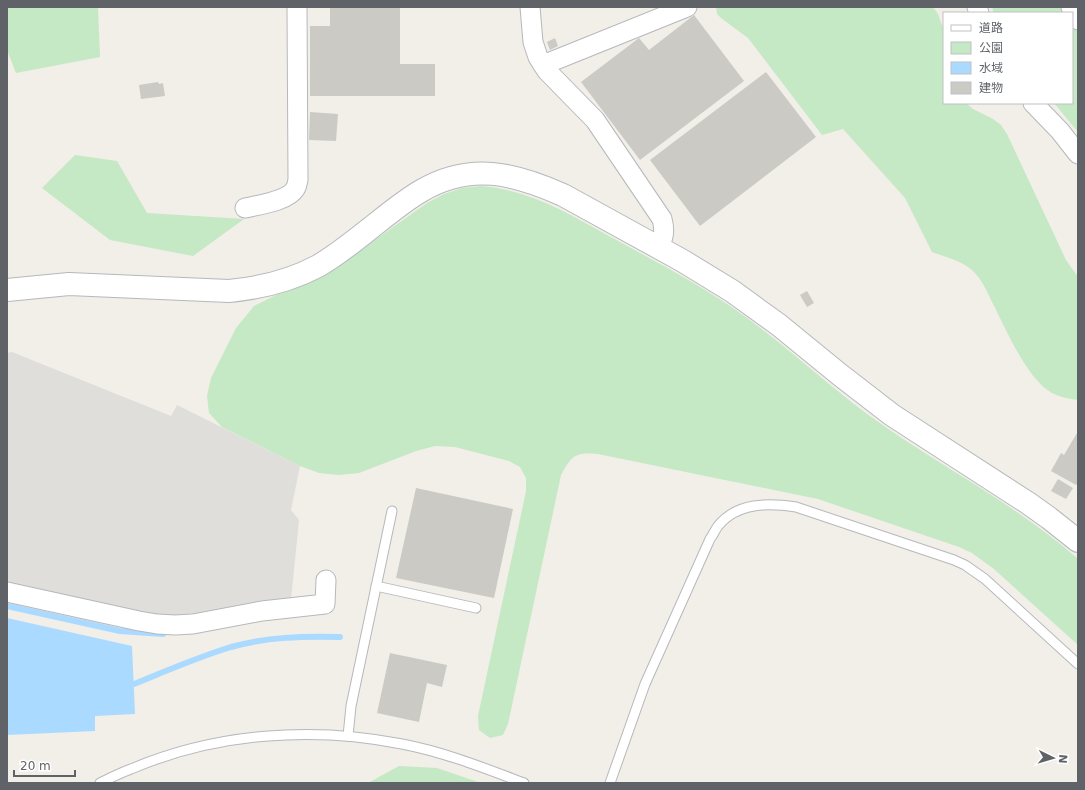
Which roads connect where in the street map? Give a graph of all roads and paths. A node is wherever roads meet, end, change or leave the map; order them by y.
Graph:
1 (298, 7) edge
2 (530, 7) edge
3 (687, 7) edge
4 (543, 65) junction
5 (1035, 104) edge
6 (1078, 154) edge
7 (245, 208) dead end
8 (658, 247) junction
9 (7, 290) edge
10 (392, 512) dead end
11 (1078, 541) edge
12 (326, 580) dead end
13 (376, 586) junction
14 (7, 592) edge
15 (476, 608) dead end
16 (1078, 664) edge
17 (348, 736) junction
18 (100, 783) edge
19 (524, 783) edge
20 (610, 783) edge

1 - 7 street
2 - 4 street
3 - 4 street
4 - 8 street
5 - 6 street
8 - 9 street
8 - 11 street
10 - 13 lane
12 - 14 street
13 - 15 lane
13 - 17 lane
16 - 20 lane
17 - 18 lane
17 - 19 lane

